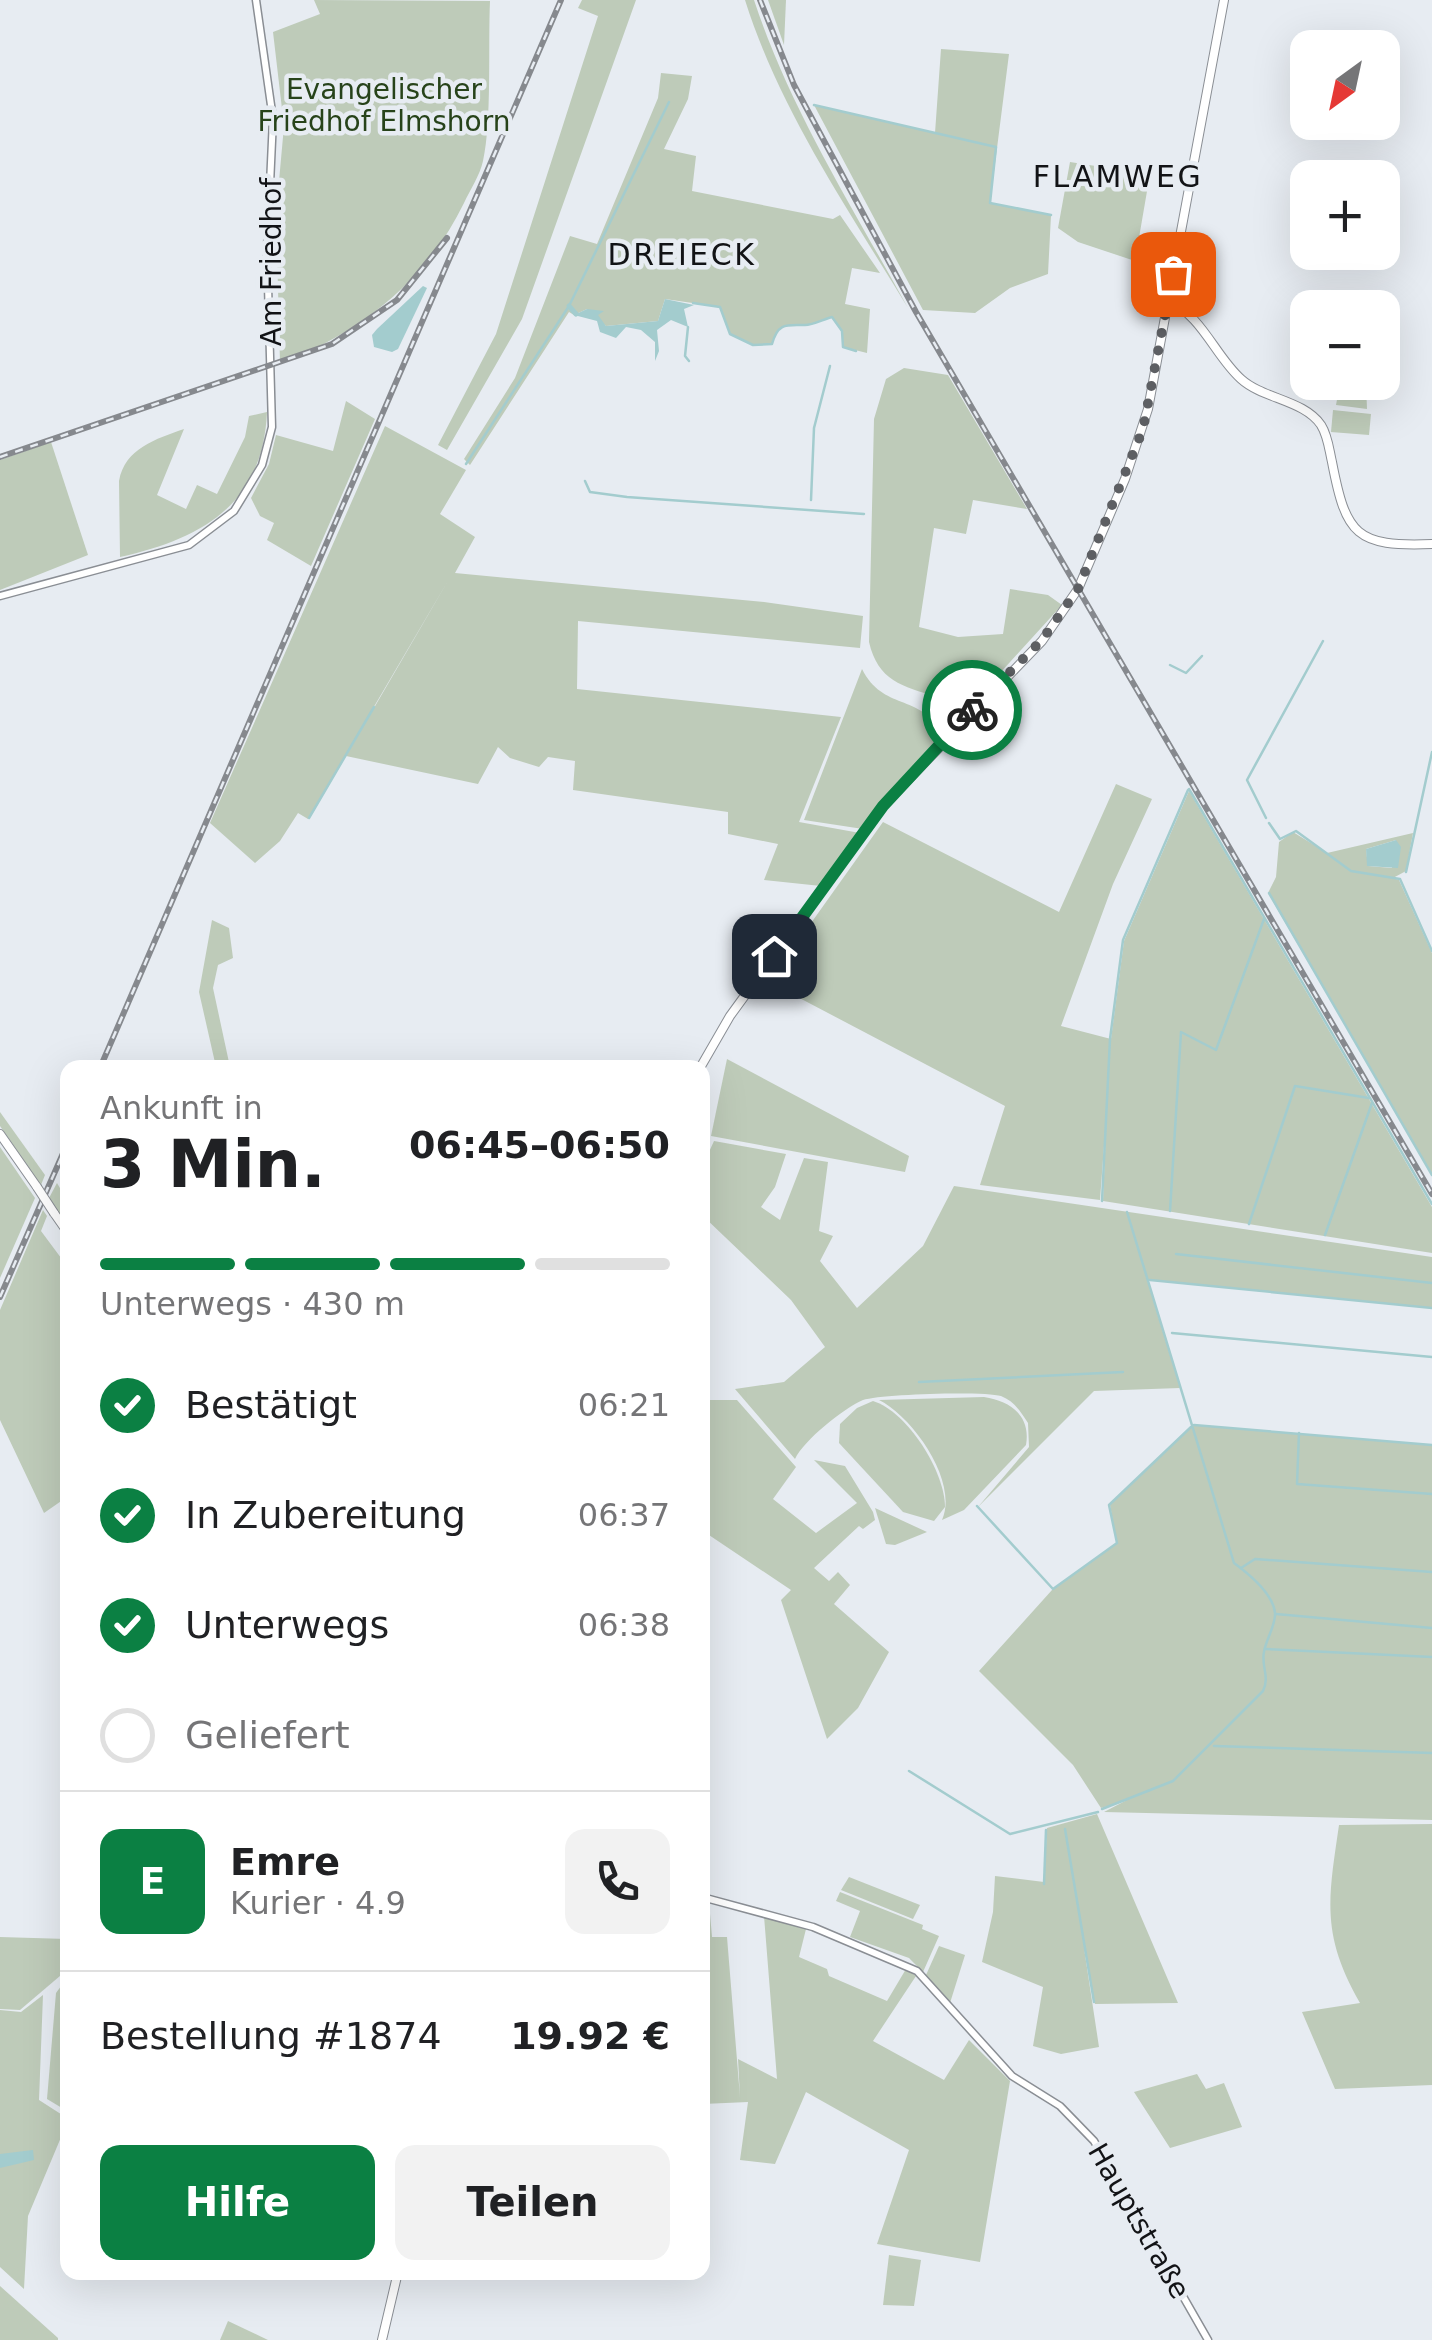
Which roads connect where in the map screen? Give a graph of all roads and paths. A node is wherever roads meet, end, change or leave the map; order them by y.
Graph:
1 (256, 0) edge
2 (1224, 0) edge
3 (1168, 301) junction
4 (1432, 544) edge
5 (2, 595) edge
6 (705, 1060) edge
7 (0, 1134) edge
8 (60, 1222) edge
9 (710, 1900) edge
10 (396, 2280) edge
11 (382, 2340) edge
12 (1208, 2340) edge

1 - 5 street, Am Friedhof
2 - 3 main road
3 - 4 main road
3 - 6 main road
7 - 8 main road, bridge
9 - 12 street, Hauptstraße
10 - 11 main road

